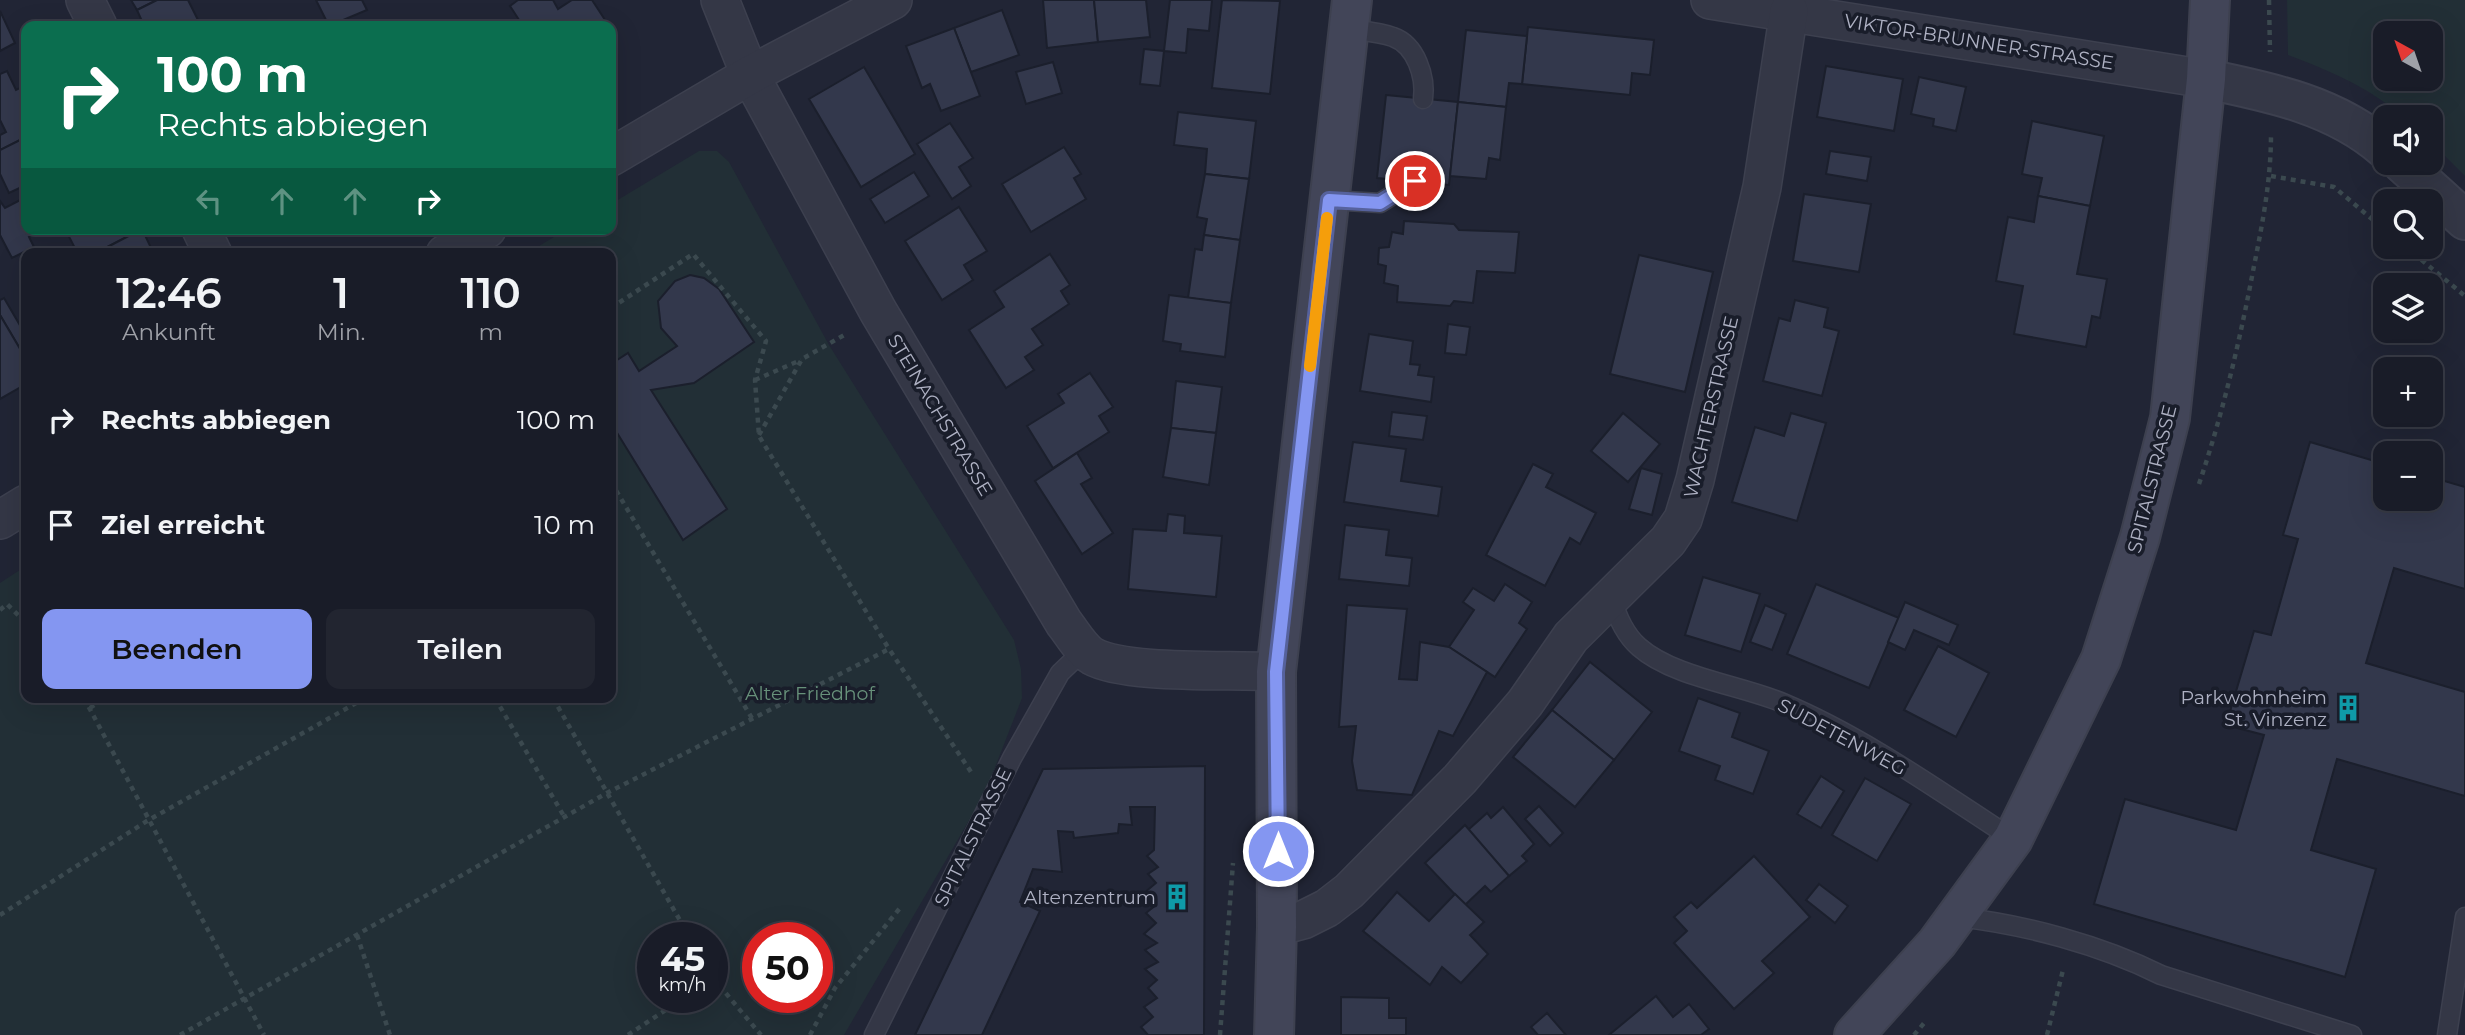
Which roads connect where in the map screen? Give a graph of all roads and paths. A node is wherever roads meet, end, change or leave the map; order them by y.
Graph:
1 (85, 0) edge
2 (720, 0) edge
3 (892, 0) edge
4 (1710, 0) edge
5 (2210, 0) edge
6 (1789, 11) junction
7 (1350, 14) edge
8 (96, 21) edge
9 (750, 75) junction
10 (2206, 79) junction
11 (1423, 99) dead end
12 (2373, 138) edge
13 (616, 154) edge
14 (2415, 175) edge
15 (2271, 176) dead end
16 (1415, 181) dead end
17 (1329, 200) junction
18 (2373, 220) edge
19 (2465, 220) edge
20 (477, 235) edge
21 (455, 248) edge
22 (2420, 259) edge
23 (2465, 296) edge
24 (616, 305) edge
25 (878, 311) junction
26 (802, 359) junction
27 (755, 380) junction
28 (759, 436) junction
29 (616, 490) edge
30 (21, 507) edge
31 (0, 520) edge
32 (1611, 596) junction
33 (0, 610) edge
34 (21, 618) edge
35 (888, 649) junction
36 (1085, 649) junction
37 (1276, 672) junction
38 (88, 703) edge
39 (98, 703) edge
40 (356, 703) edge
41 (498, 703) edge
42 (556, 703) edge
43 (90, 708) junction
44 (753, 720) junction
45 (972, 774) dead end
46 (605, 794) junction
47 (565, 818) junction
48 (147, 821) junction
49 (2013, 839) junction
50 (907, 900) dead end
51 (0, 915) edge
52 (1956, 917) junction
53 (2465, 917) edge
54 (681, 922) edge
55 (1277, 927) junction
56 (357, 935) junction
57 (2070, 942) junction
58 (728, 995) edge
59 (245, 999) junction
60 (661, 1013) edge
61 (180, 1035) edge
62 (264, 1035) edge
63 (390, 1035) edge
64 (628, 1035) edge
65 (761, 1035) edge
66 (810, 1035) edge
67 (874, 1035) edge
68 (1274, 1035) edge
69 (1854, 1035) edge
70 (2048, 1035) edge
71 (2352, 1035) edge
72 (2446, 1035) edge

1 - 8 street
2 - 9 street, STEINACHSTRASSE
3 - 9 street
4 - 6 street, VIKTOR-BRUNNER-STRASSE
5 - 10 main road, SPITALSTRASSE
6 - 10 street, VIKTOR-BRUNNER-STRASSE
6 - 32 street, WACHTERSTRASSE
7 - 11 lane
7 - 17 main road
9 - 13 street
9 - 25 street, STEINACHSTRASSE
10 - 12 street
10 - 49 main road, SPITALSTRASSE
14 - 19 street
15 - 18 path
16 - 17 lane
17 - 37 main road
20 - 21 street
22 - 23 path
24 - 27 path
25 - 26 path
25 - 36 street, STEINACHSTRASSE
26 - 27 path
26 - 28 path
27 - 28 path
28 - 35 path
29 - 44 path
30 - 31 street
32 - 49 lane, SUDETENWEG
32 - 55 street, WACHTERSTRASSE
33 - 34 path
35 - 44 path
35 - 45 path
36 - 37 street, STEINACHSTRASSE
36 - 67 lane, SPITALSTRASSE
37 - 55 main road
38 - 43 path
39 - 43 path
40 - 48 path
41 - 47 path
42 - 46 path
43 - 48 path
44 - 46 path
46 - 47 path
46 - 54 path
47 - 56 path
48 - 51 path
48 - 59 path
49 - 52 main road, SPITALSTRASSE
50 - 66 path
52 - 57 lane
52 - 69 main road, SPITALSTRASSE
53 - 72 lane
55 - 68 main road
56 - 59 path
56 - 63 path
57 - 70 path
57 - 71 lane
58 - 65 path
59 - 61 path
59 - 62 path
60 - 64 path

